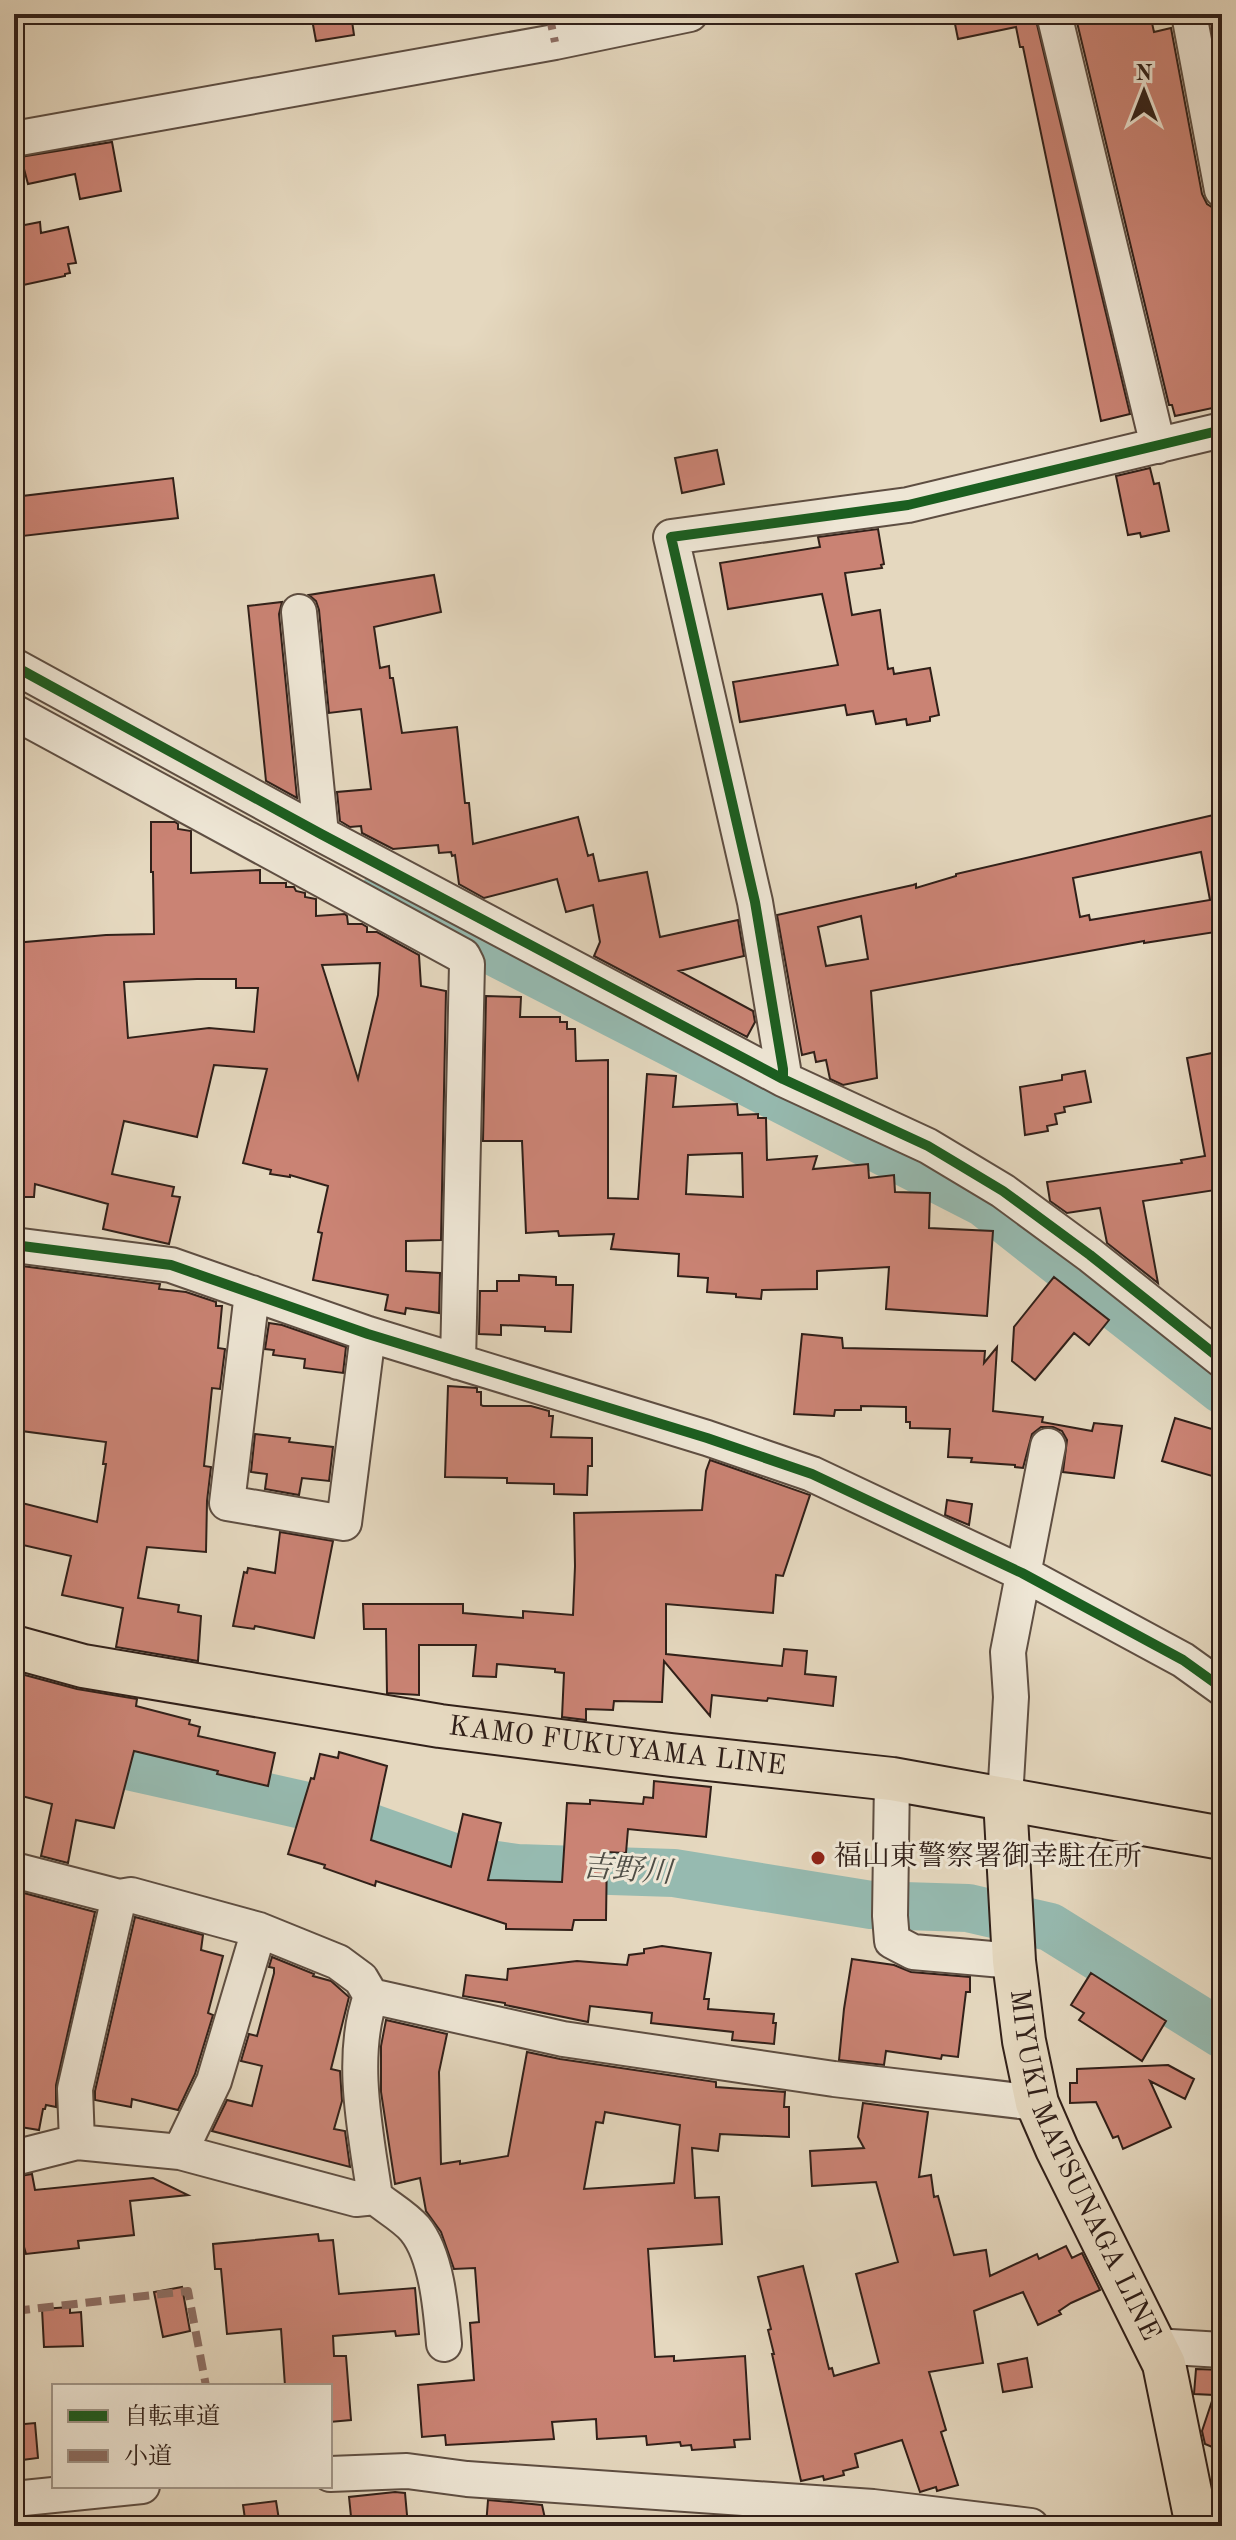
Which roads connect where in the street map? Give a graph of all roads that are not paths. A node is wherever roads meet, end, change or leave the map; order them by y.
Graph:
1 (690, 14) edge
2 (1054, 14) edge
3 (1189, 14) edge
4 (14, 139) edge
5 (1222, 190) edge
6 (1222, 430) edge
7 (1158, 446) junction
8 (299, 612) dead end
9 (14, 666) edge
10 (14, 712) edge
11 (321, 834) junction
12 (783, 1079) junction
13 (14, 1245) edge
14 (252, 1293) junction
15 (368, 1334) junction
16 (1222, 1360) edge
17 (458, 1362) junction
18 (1048, 1446) dead end
19 (1022, 1573) junction
20 (14, 1647) edge
21 (1222, 1688) edge
22 (892, 1779) junction
23 (1005, 1799) junction
24 (1222, 1838) edge
25 (14, 1870) edge
26 (119, 1897) junction
27 (259, 1930) junction
28 (1013, 1930) junction
29 (371, 1996) junction
30 (1037, 2103) junction
31 (77, 2142) junction
32 (180, 2152) junction
33 (14, 2158) edge
34 (375, 2197) junction
35 (444, 2344) dead end
36 (1154, 2346) junction
37 (1222, 2350) edge
38 (332, 2474) edge
39 (122, 2488) edge
40 (14, 2499) edge
41 (1031, 2526) edge
42 (1197, 2526) edge

1 - 4 street
2 - 7 street
3 - 5 street
6 - 7 street
7 - 12 street
8 - 11 street
9 - 11 street
10 - 17 street
11 - 12 street
12 - 16 street
13 - 14 street
14 - 15 street
14 - 15 street
15 - 17 street
17 - 19 street
18 - 19 street
19 - 21 street
19 - 23 street
20 - 22 main road, KAMO FUKUYAMA LINE
22 - 23 main road, KAMO FUKUYAMA LINE
22 - 28 street
23 - 24 main road, KAMO FUKUYAMA LINE
23 - 28 main road, MIYUKI MATSUNAGA LINE
25 - 26 street
26 - 27 street
26 - 31 street
27 - 29 street
27 - 32 street
28 - 30 main road, MIYUKI MATSUNAGA LINE
29 - 30 street
29 - 34 street
30 - 36 main road, MIYUKI MATSUNAGA LINE
31 - 32 street
31 - 33 street
32 - 34 street
34 - 35 street
36 - 37 street
36 - 42 main road, MIYUKI MATSUNAGA LINE
38 - 41 street
39 - 40 street

